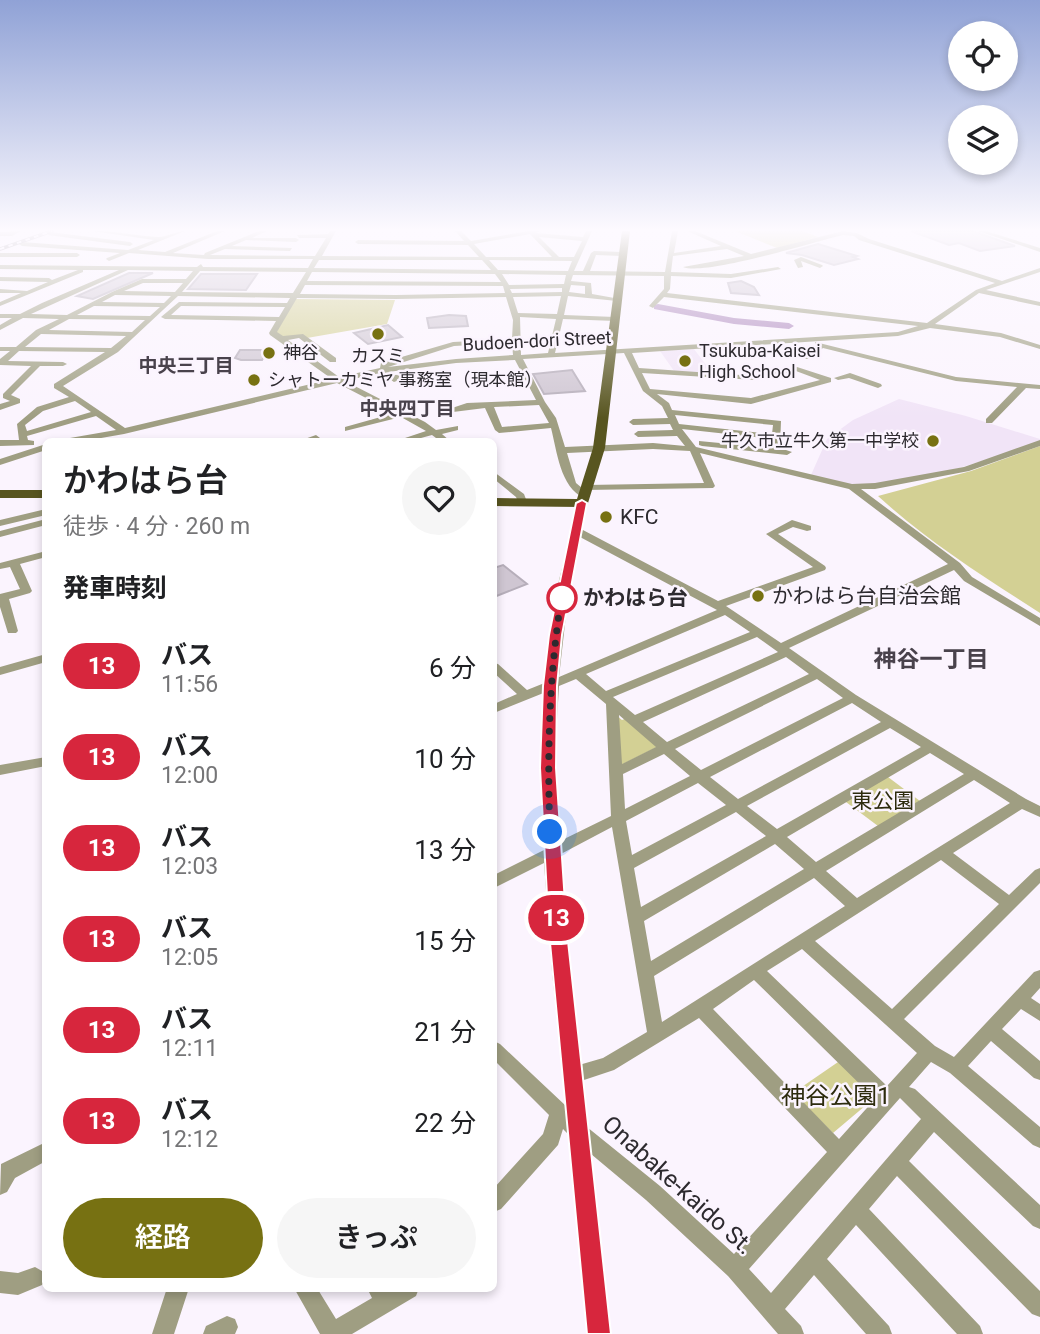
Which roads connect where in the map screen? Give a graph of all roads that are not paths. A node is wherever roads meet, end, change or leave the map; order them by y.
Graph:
1 (23, 293) edge
2 (73, 293) edge
3 (114, 293) edge
4 (130, 293) edge
5 (397, 293) edge
6 (527, 293) edge
7 (566, 293) edge
8 (582, 293) edge
9 (618, 293) edge
10 (974, 293) edge
11 (989, 293) edge
12 (178, 294) junction
13 (294, 295) junction
14 (662, 295) joint
15 (509, 296) junction
16 (588, 296) joint
17 (396, 297) junction
18 (617, 299) junction
19 (1, 303) edge
20 (90, 304) junction
21 (1040, 304) edge
22 (165, 305) junction
23 (289, 305) junction
24 (653, 306) dead end
25 (516, 315) junction
26 (0, 316) edge
27 (21, 316) junction
28 (66, 317) junction
29 (560, 317) junction
30 (151, 318) junction
31 (615, 318) junction
32 (281, 319) junction
33 (927, 326) junction
34 (0, 328) edge
35 (39, 332) junction
36 (134, 334) junction
37 (280, 339) junction
38 (515, 341) junction
39 (807, 341) junction
40 (453, 344) junction
41 (822, 345) junction
42 (1040, 347) edge
43 (0, 349) edge
44 (17, 349) junction
45 (75, 350) junction
46 (116, 350) junction
47 (627, 351) junction
48 (612, 352) junction
49 (551, 355) junction
50 (519, 357) junction
51 (805, 357) dead end
52 (878, 360) joint
53 (456, 361) junction
54 (0, 363) edge
55 (38, 363) junction
56 (796, 363) dead end
57 (63, 364) junction
58 (423, 364) junction
59 (316, 365) junction
60 (383, 369) junction
61 (636, 370) junction
62 (80, 373) junction
63 (692, 374) junction
64 (426, 376) junction
65 (838, 378) junction
66 (392, 379) joint
67 (956, 379) joint
68 (338, 380) junction
69 (827, 381) junction
70 (1024, 385) junction
71 (431, 386) dead end
72 (878, 386) dead end
73 (1040, 387) edge
74 (650, 395) junction
75 (703, 396) junction
76 (76, 398) junction
77 (541, 402) junction
78 (725, 405) junction
79 (489, 406) junction
80 (0, 407) edge
81 (761, 408) dead end
82 (453, 409) dead end
83 (96, 413) junction
84 (401, 414) junction
85 (723, 417) junction
86 (989, 421) dead end
87 (555, 425) junction
88 (454, 428) dead end
89 (348, 429) dead end
90 (679, 430) junction
91 (720, 431) junction
92 (434, 433) junction
93 (127, 434) edge
94 (638, 434) junction
95 (776, 437) junction
96 (94, 438) edge
97 (413, 438) edge
98 (442, 438) edge
99 (23, 439) junction
100 (0, 443) edge
101 (1040, 443) edge
102 (42, 444) edge
103 (42, 446) edge
104 (643, 447) junction
105 (599, 448) junction
106 (715, 449) junction
107 (562, 450) junction
108 (775, 450) junction
109 (787, 452) dead end
110 (0, 462) edge
111 (497, 477) edge
112 (852, 487) junction
113 (0, 494) edge
114 (42, 494) edge
115 (584, 496) junction
116 (497, 502) edge
117 (522, 502) junction
118 (42, 513) edge
119 (0, 523) edge
120 (42, 523) edge
121 (807, 528) dead end
122 (575, 530) junction
123 (0, 534) edge
124 (42, 555) edge
125 (14, 562) junction
126 (956, 565) junction
127 (0, 566) edge
128 (2, 598) edge
129 (722, 607) junction
130 (1040, 623) edge
131 (12, 631) dead end
132 (758, 633) junction
133 (783, 651) junction
134 (42, 659) edge
135 (497, 670) edge
136 (0, 671) edge
137 (577, 673) junction
138 (818, 674) junction
139 (550, 686) junction
140 (525, 695) junction
141 (852, 698) junction
142 (608, 700) junction
143 (497, 708) edge
144 (634, 721) junction
145 (891, 722) junction
146 (930, 747) junction
147 (667, 748) junction
148 (42, 762) edge
149 (0, 770) edge
150 (616, 772) junction
151 (974, 774) junction
152 (699, 776) junction
153 (1021, 803) junction
154 (737, 806) junction
155 (1040, 812) edge
156 (618, 818) junction
157 (777, 837) junction
158 (551, 853) junction
159 (942, 853) junction
160 (627, 865) junction
161 (815, 871) junction
162 (1040, 874) edge
163 (497, 880) edge
164 (1010, 904) junction
165 (856, 906) junction
166 (636, 918) junction
167 (803, 940) junction
168 (755, 970) junction
169 (645, 973) junction
170 (1040, 977) edge
171 (1020, 999) junction
172 (701, 1008) junction
173 (1040, 1014) edge
174 (894, 1019) junction
175 (991, 1030) junction
176 (656, 1035) junction
177 (497, 1052) edge
178 (929, 1052) junction
179 (956, 1067) junction
180 (1040, 1072) edge
181 (572, 1076) junction
182 (908, 1095) dead end
183 (887, 1098) junction
184 (559, 1111) junction
185 (933, 1119) junction
186 (579, 1132) junction
187 (1040, 1139) edge
188 (839, 1152) junction
189 (42, 1153) edge
190 (897, 1162) junction
191 (0, 1185) edge
192 (497, 1199) edge
193 (856, 1210) junction
194 (1040, 1219) edge
195 (814, 1260) junction
196 (735, 1269) junction
197 (35, 1278) dead end
198 (0, 1282) edge
199 (177, 1292) edge
200 (307, 1292) edge
201 (382, 1295) edge
202 (1040, 1306) edge
203 (771, 1310) junction
204 (163, 1334) edge
205 (332, 1334) edge
206 (599, 1334) edge
207 (793, 1334) edge
208 (881, 1334) edge
209 (972, 1334) edge

1 - 19 street
2 - 27 street
3 - 20 street
4 - 12 street
5 - 17 street
6 - 15 street
7 - 29 street
8 - 16 street
9 - 18 main road
10 - 33 street, Budoen-dori Street
11 - 21 street
12 - 13 street
12 - 22 street
13 - 17 street
13 - 23 street
14 - 24 street
14 - 33 street
15 - 17 street
15 - 25 street
16 - 18 street
18 - 31 main road
20 - 22 street
20 - 28 street
22 - 30 street
23 - 32 street
23 - 32 street
25 - 29 street
25 - 38 street
26 - 27 street
27 - 28 street
27 - 34 street
28 - 30 street
28 - 35 street
29 - 31 street
29 - 49 street
30 - 36 street
31 - 48 main road
32 - 37 street
33 - 39 street, Budoen-dori Street
33 - 42 street
35 - 36 street
35 - 44 street
36 - 46 street
37 - 59 street
37 - 59 street
38 - 40 street
38 - 50 street
39 - 41 street
39 - 47 street, Budoen-dori Street
40 - 53 street
40 - 60 street
41 - 51 street
41 - 52 street
43 - 44 street
44 - 45 street
44 - 54 street
45 - 46 street
45 - 57 street
46 - 62 street
47 - 48 street, Budoen-dori Street
47 - 61 street
48 - 49 street, Budoen-dori Street
48 - 105 main road
49 - 50 street, Budoen-dori Street
50 - 53 street, Budoen-dori Street
50 - 77 street
52 - 67 street
53 - 58 street, Budoen-dori Street
54 - 55 street
55 - 57 street
55 - 80 street
56 - 65 street
57 - 62 street
58 - 60 street, Budoen-dori Street
58 - 64 street
59 - 68 street
60 - 66 street
60 - 68 street, Budoen-dori Street
61 - 63 street
61 - 74 street
62 - 76 street
63 - 69 street
63 - 75 street
64 - 66 street
64 - 71 street
65 - 69 street
65 - 72 street
67 - 70 street
68 - 84 street
68 - 93 street, Budoen-dori Street
69 - 75 street
70 - 73 street
70 - 86 street
74 - 75 street
74 - 78 street
74 - 90 street
76 - 83 street
76 - 99 street
77 - 79 street
77 - 87 street
78 - 81 street
78 - 85 street
79 - 82 street
79 - 87 street
83 - 93 street
83 - 99 street
84 - 89 street
84 - 92 street
85 - 90 street
85 - 91 street
85 - 95 street
87 - 107 street
88 - 92 street
90 - 91 street
90 - 94 street
90 - 94 street
90 - 104 street
90 - 106 street
90 - 115 street
91 - 95 street
91 - 106 street
92 - 97 street
92 - 98 street
93 - 96 street, Budoen-dori Street
94 - 104 street
95 - 108 street
99 - 100 street
99 - 102 street
101 - 112 street
103 - 110 street
104 - 105 street
105 - 107 street
105 - 115 main road
106 - 108 street
106 - 112 street
107 - 115 street
108 - 109 street
111 - 117 street
112 - 126 street
113 - 114 main road
115 - 117 main road
115 - 122 street
116 - 117 main road
118 - 119 street
120 - 123 street
121 - 129 street
122 - 129 street
122 - 139 street
124 - 125 street
125 - 127 street
125 - 128 street
126 - 130 street
126 - 133 street
128 - 131 street
129 - 132 street
129 - 137 street
132 - 133 street
132 - 142 street
133 - 138 street
133 - 144 street
134 - 136 street
135 - 140 street
137 - 139 street
137 - 142 street
138 - 141 street
138 - 147 street
139 - 140 street
139 - 158 street
140 - 143 street
141 - 145 street
141 - 152 street
142 - 144 street
142 - 150 street
144 - 147 street
145 - 146 street
145 - 154 street
146 - 151 street
146 - 157 street
147 - 150 street
147 - 152 street
148 - 149 street
150 - 156 street
151 - 153 street
151 - 161 street
152 - 154 street
152 - 156 street
153 - 155 street
153 - 159 street
154 - 157 street
154 - 160 street
156 - 158 street
156 - 160 street
157 - 161 street
157 - 166 street
158 - 163 street
158 - 181 street
159 - 164 street
159 - 165 street
160 - 166 street
161 - 165 street
161 - 169 street
162 - 164 street
164 - 174 street
165 - 167 street
166 - 169 street
167 - 168 street
167 - 174 street
168 - 172 street
168 - 183 street
169 - 176 street
170 - 171 street
171 - 173 street
171 - 175 street
172 - 176 street
172 - 188 street
174 - 178 street
175 - 179 street
175 - 180 street
176 - 181 street
177 - 184 street, Onabake-kaido St.
178 - 179 street
178 - 183 street
179 - 187 street
181 - 186 street
182 - 185 street
183 - 188 street
184 - 186 street, Onabake-kaido St.
184 - 192 street
185 - 190 street
185 - 194 street
186 - 196 street, Onabake-kaido St.
186 - 206 street
188 - 196 street
189 - 191 street
190 - 193 street
190 - 202 street
193 - 195 street
193 - 209 street
195 - 203 street
195 - 208 street
196 - 203 street, Onabake-kaido St.
197 - 198 street
199 - 204 street
200 - 205 street
201 - 205 street
203 - 207 street, Onabake-kaido St.

